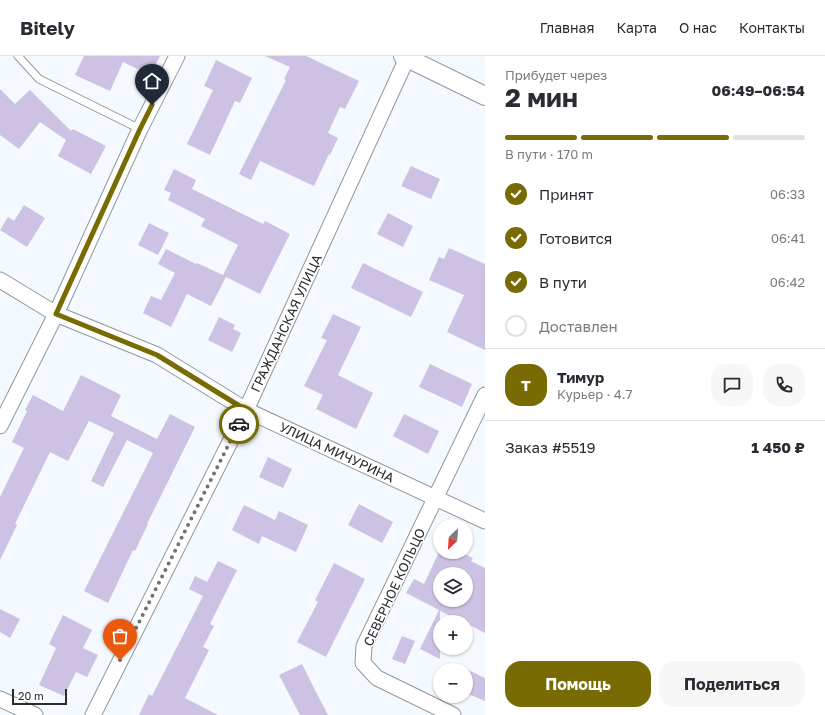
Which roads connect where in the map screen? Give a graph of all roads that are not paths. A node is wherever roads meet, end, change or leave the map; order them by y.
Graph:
1 (18, 56) edge
2 (177, 56) edge
3 (406, 57) edge
4 (485, 96) edge
5 (140, 129) junction
6 (0, 280) edge
7 (56, 314) junction
8 (485, 395) edge
9 (246, 410) junction
10 (0, 426) edge
11 (436, 498) junction
12 (485, 520) edge
13 (0, 699) edge
14 (35, 715) edge
15 (92, 715) edge
16 (453, 715) edge

1 - 5 lane
2 - 5 street
3 - 4 street
3 - 9 street, ГРАЖДАНСКАЯ УЛИЦА
5 - 7 street
6 - 7 street, УЛИЦА МИЧУРИНА
7 - 9 street, УЛИЦА МИЧУРИНА
7 - 10 street
8 - 11 street, СЕВЕРНОЕ КОЛЬЦО
9 - 11 street, УЛИЦА МИЧУРИНА
9 - 15 street, ГРАЖДАНСКАЯ УЛИЦА
11 - 12 street, УЛИЦА МИЧУРИНА
11 - 16 street, СЕВЕРНОЕ КОЛЬЦО
13 - 14 street

